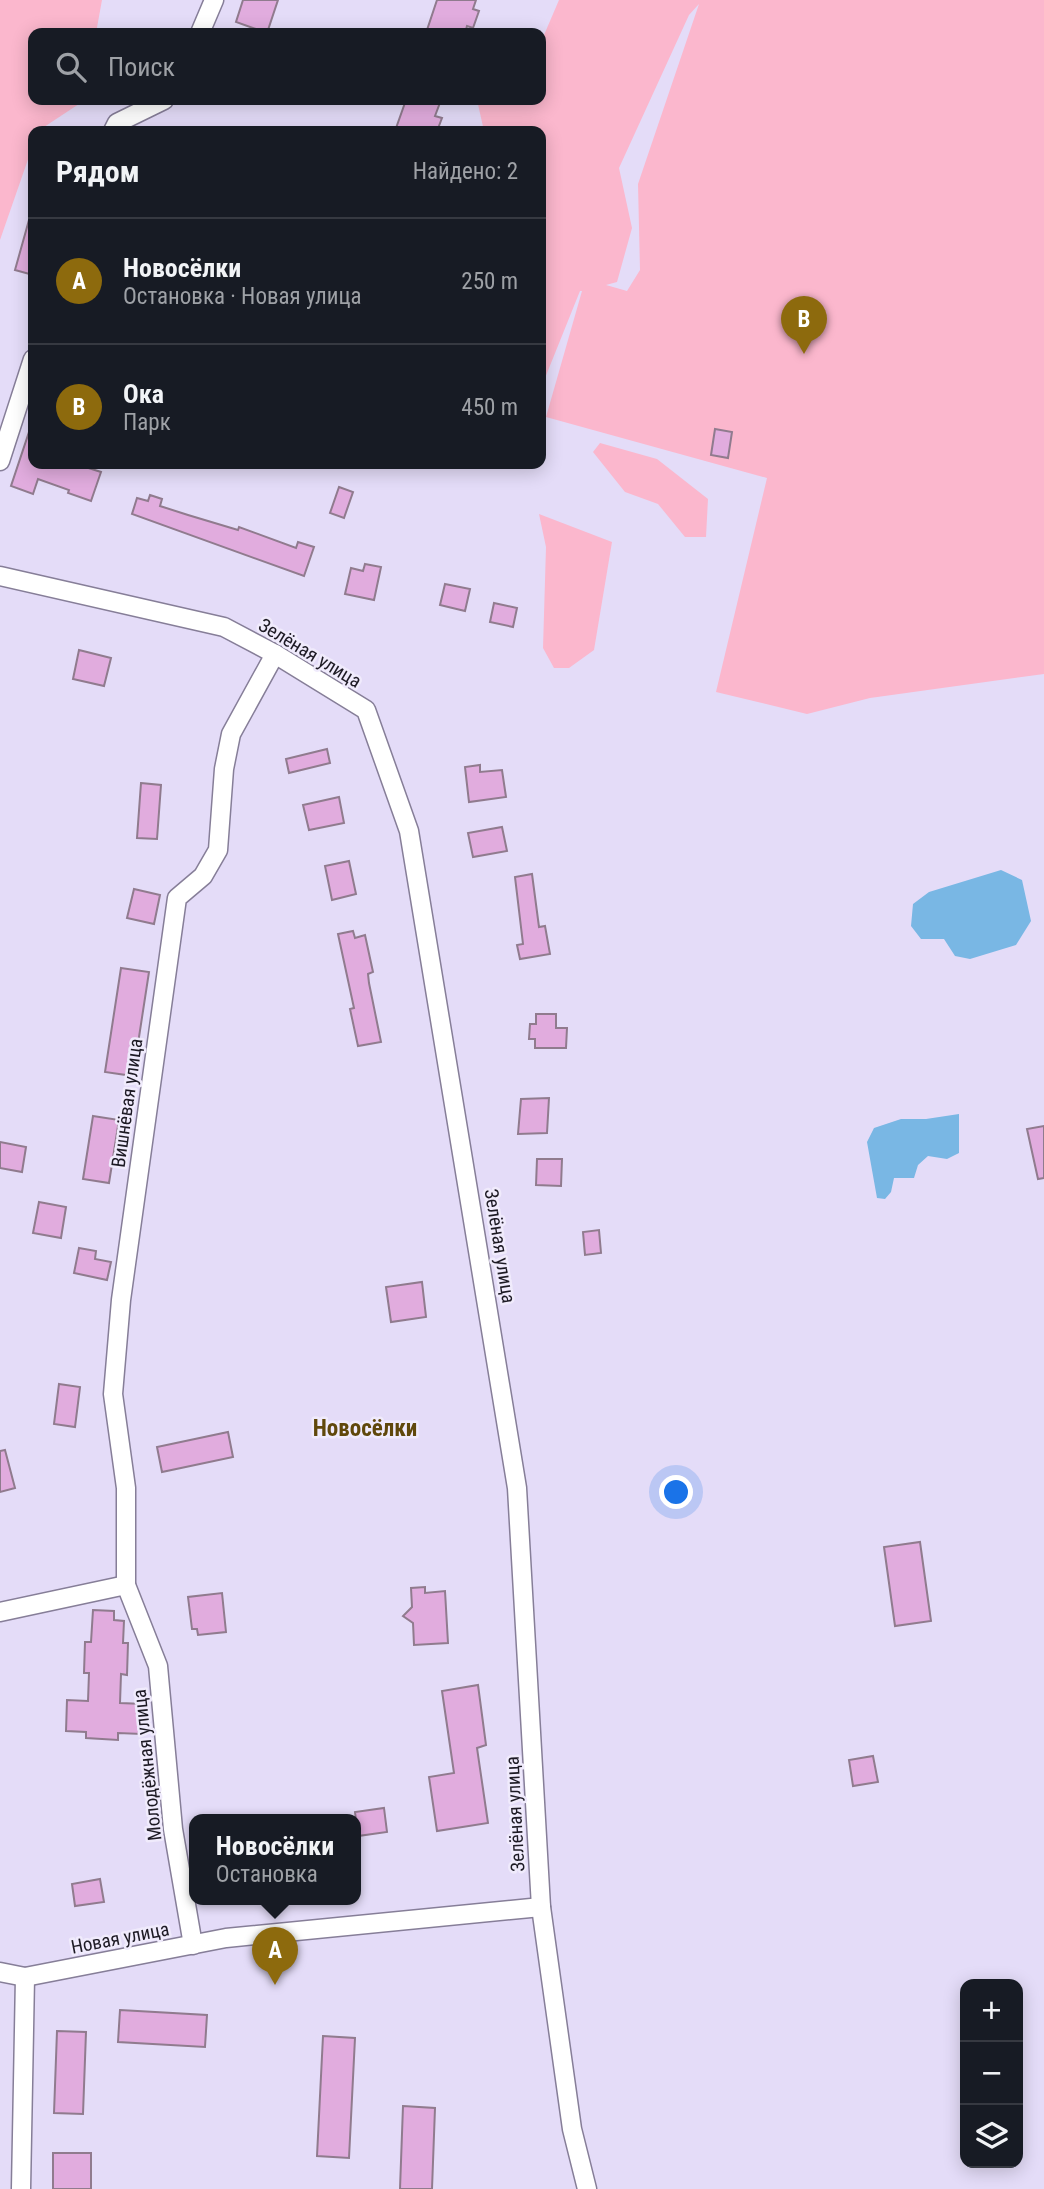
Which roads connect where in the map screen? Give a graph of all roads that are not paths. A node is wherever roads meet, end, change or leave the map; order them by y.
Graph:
1 (214, 0) edge
2 (202, 28) edge
3 (153, 105) edge
4 (116, 126) edge
5 (28, 374) edge
6 (0, 461) edge
7 (0, 576) edge
8 (275, 654) junction
9 (126, 1586) junction
10 (0, 1612) edge
11 (541, 1907) junction
12 (193, 1945) junction
13 (0, 1972) edge
14 (25, 1977) junction
15 (21, 2189) edge
16 (587, 2189) edge

1 - 2 street
3 - 4 street
5 - 6 street
7 - 8 street, Зелёная улица
8 - 9 street, Вишнёвая улица
8 - 11 street, Зелёная улица
9 - 10 street
9 - 12 street, Молодёжная улица
11 - 12 street, Новая улица
11 - 16 street, Зелёная улица
12 - 14 street, Новая улица
13 - 14 street, Новая улица
14 - 15 street

